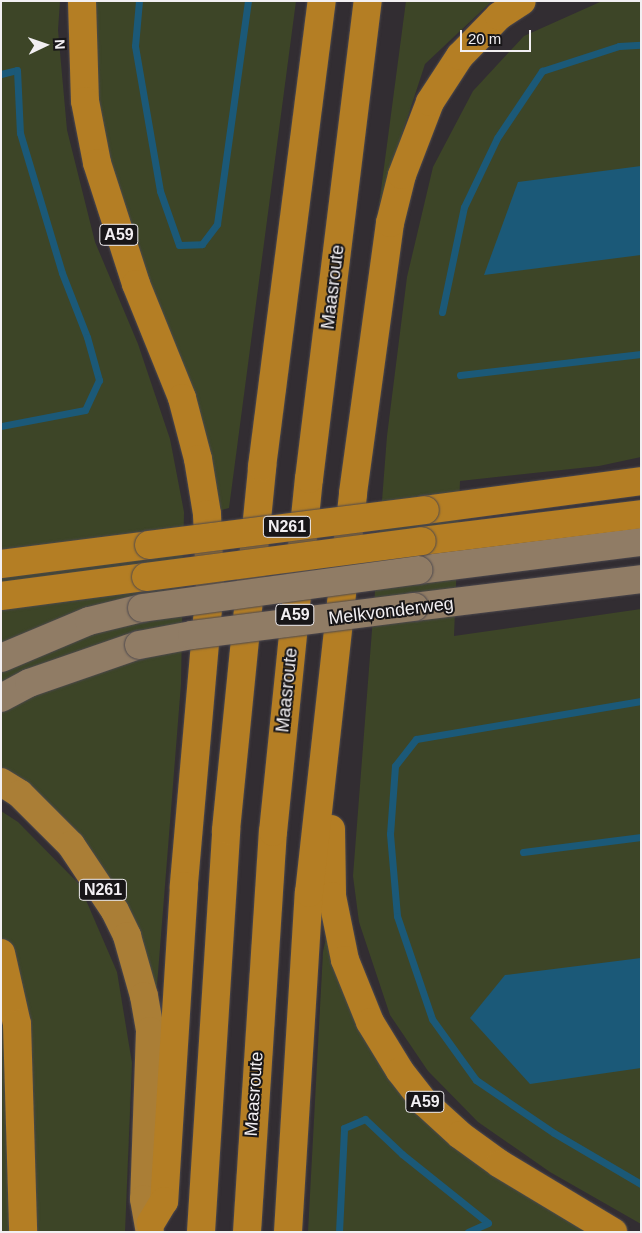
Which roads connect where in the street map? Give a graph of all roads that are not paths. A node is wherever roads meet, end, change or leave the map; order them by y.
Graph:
1 (82, 1) edge
2 (322, 1) edge
3 (368, 1) edge
4 (522, 1) edge
5 (641, 481) edge
6 (641, 514) edge
7 (641, 542) edge
8 (1, 564) edge
9 (641, 579) edge
10 (1, 596) edge
11 (1, 658) edge
12 (333, 691) junction
13 (1, 698) edge
14 (1, 782) edge
15 (1, 953) edge
16 (150, 1227) edge
17 (23, 1232) edge
18 (201, 1232) edge
19 (247, 1232) edge
20 (288, 1232) edge
21 (613, 1232) edge

1 - 16 highway, A59
2 - 18 highway, A59
3 - 19 highway, Maasroute / A59
4 - 12 highway, A59
5 - 8 highway, N261, bridge
6 - 10 highway, N261, bridge
7 - 11 main road, bridge
9 - 13 main road, Melkvonderweg, bridge
12 - 20 highway, A59
12 - 21 highway, A59
14 - 16 highway, N261
15 - 17 highway

